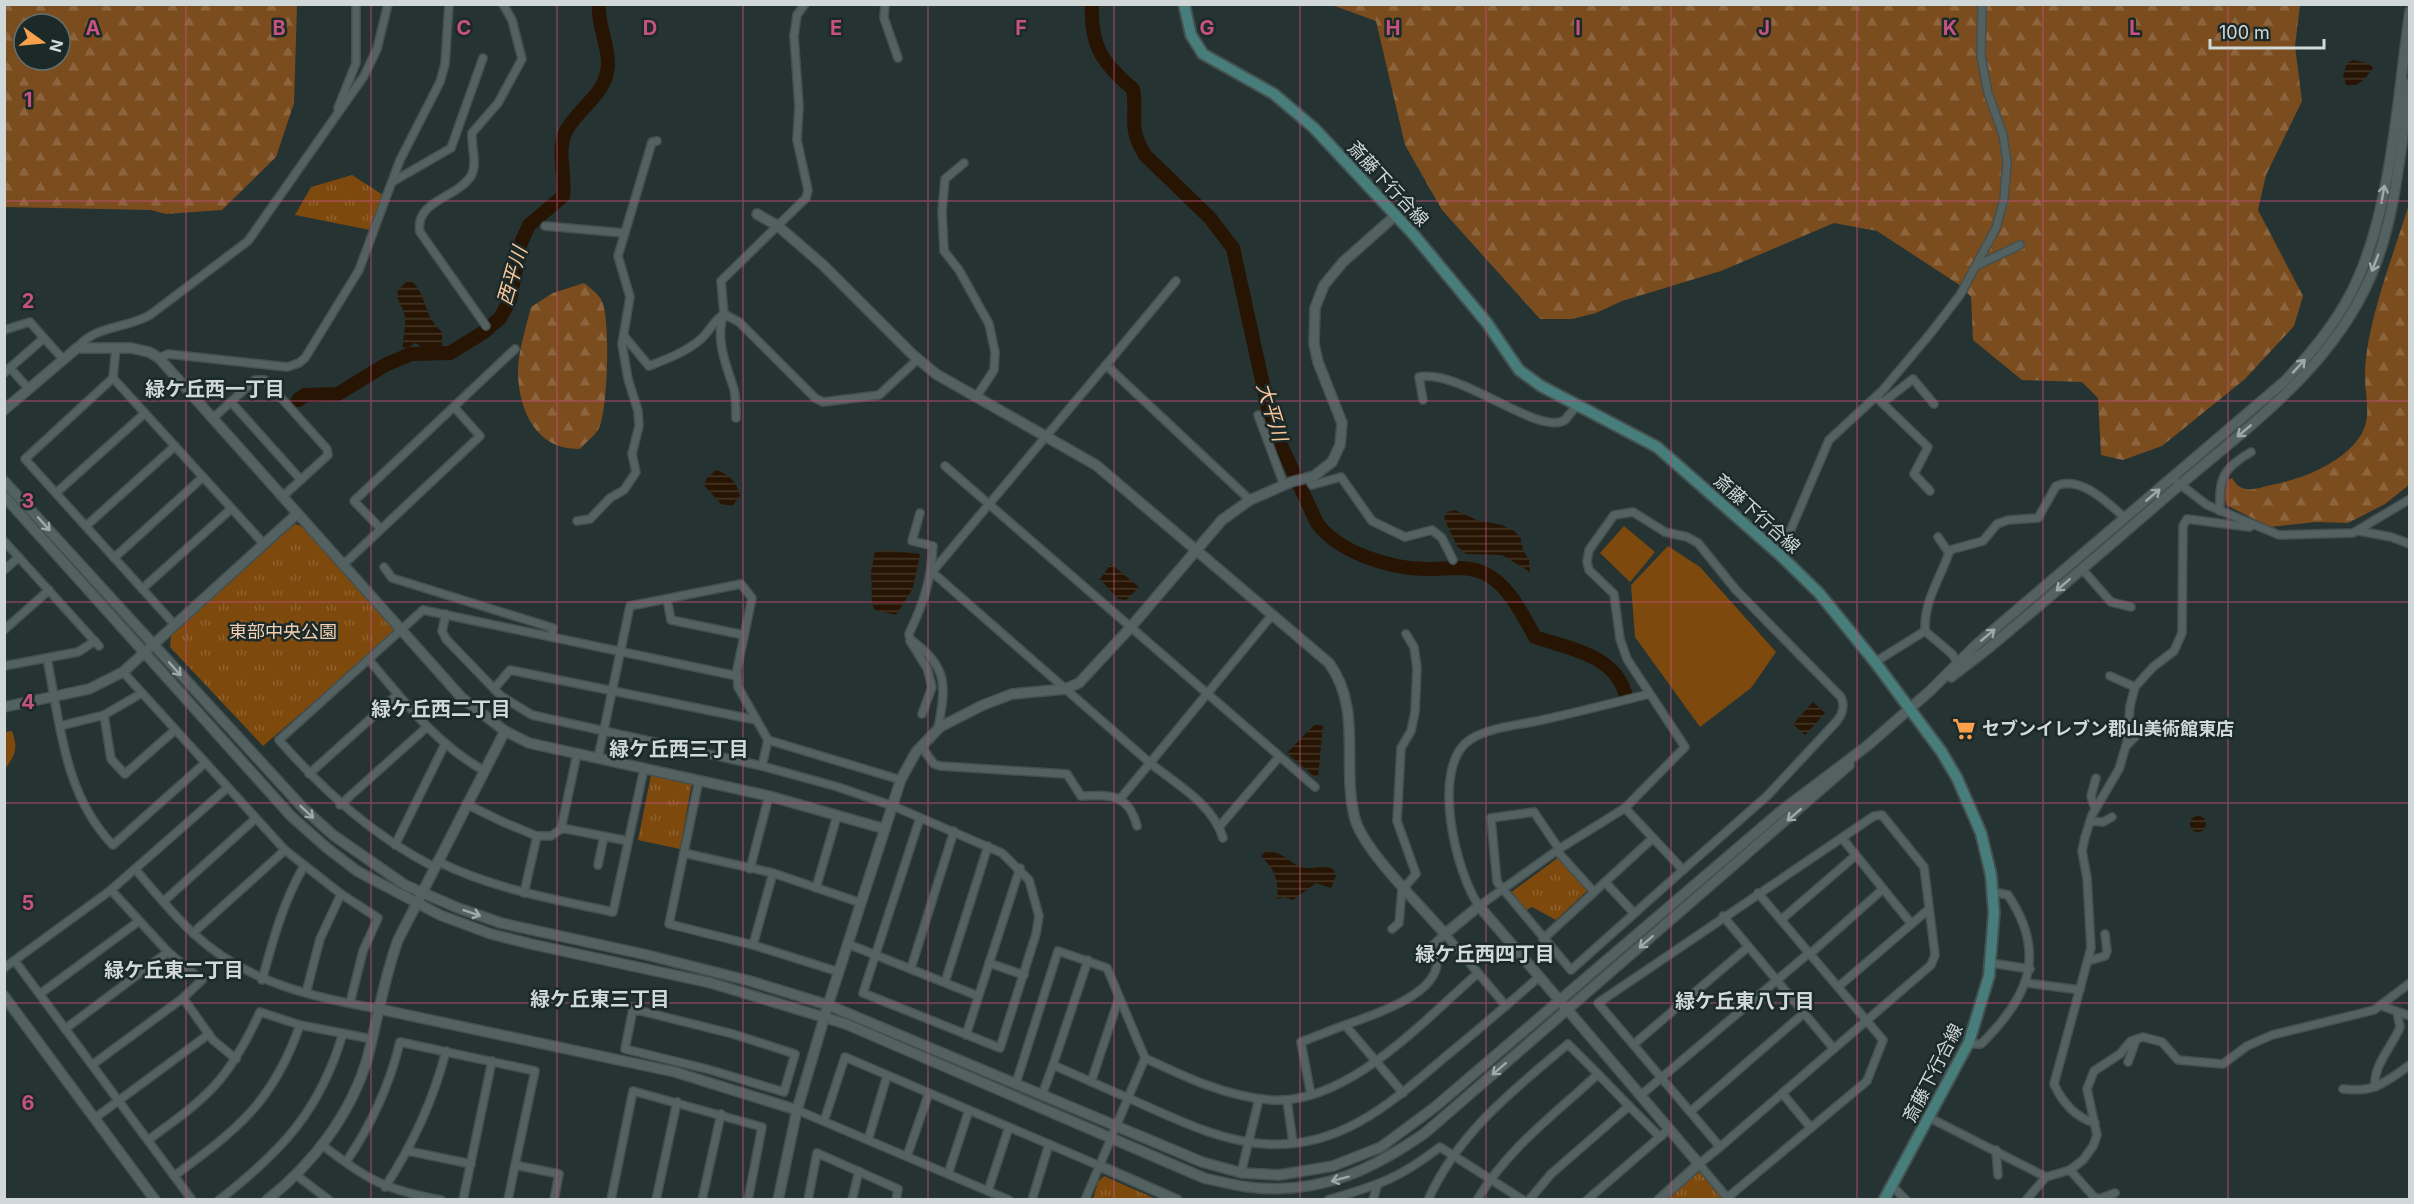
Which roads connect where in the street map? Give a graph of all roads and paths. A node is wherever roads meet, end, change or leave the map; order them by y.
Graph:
1 (356, 4) edge
2 (388, 4) edge
3 (449, 4) edge
4 (503, 4) edge
5 (805, 4) edge
6 (885, 4) edge
7 (1185, 4) edge
8 (1982, 4) edge
9 (2409, 11) edge
10 (483, 58) dead end
11 (898, 58) dead end
12 (2409, 82) edge
13 (336, 116) junction
14 (657, 141) dead end
15 (964, 163) dead end
16 (392, 182) junction
17 (757, 214) dead end
18 (1396, 215) junction
19 (546, 226) dead end
20 (778, 226) junction
21 (624, 233) junction
22 (2020, 245) dead end
23 (1978, 264) junction
24 (1176, 281) dead end
25 (724, 314) junction
26 (486, 326) dead end
27 (4, 330) edge
28 (624, 336) junction
29 (44, 338) junction
30 (116, 347) junction
31 (77, 348) junction
32 (515, 349) dead end
33 (62, 358) junction
34 (159, 358) junction
35 (918, 359) junction
36 (1106, 365) junction
37 (7, 371) edge
38 (113, 378) junction
39 (28, 388) junction
40 (977, 396) junction
41 (1423, 400) dead end
42 (1879, 400) junction
43 (231, 402) junction
44 (1578, 404) junction
45 (1934, 404) dead end
46 (454, 407) junction
47 (4, 410) edge
48 (145, 413) junction
49 (1258, 415) dead end
50 (736, 418) dead end
51 (212, 419) junction
52 (1046, 435) junction
53 (175, 446) junction
54 (2251, 452) dead end
55 (945, 466) dead end
56 (203, 477) junction
57 (301, 480) junction
58 (4, 481) edge
59 (1296, 482) junction
60 (2177, 482) junction
61 (1930, 492) dead end
62 (56, 493) junction
63 (4, 496) edge
64 (282, 497) junction
65 (2409, 499) edge
66 (1250, 500) junction
67 (989, 505) junction
68 (231, 509) junction
69 (2220, 511) junction
70 (920, 513) dead end
71 (297, 514) junction
72 (2126, 518) junction
73 (577, 521) dead end
74 (2253, 525) junction
75 (86, 526) junction
76 (381, 529) junction
77 (2358, 531) junction
78 (1938, 537) dead end
79 (4, 541) edge
80 (264, 544) junction
81 (2409, 544) edge
82 (1195, 550) junction
83 (1949, 553) junction
84 (1780, 555) junction
85 (19, 557) junction
86 (114, 558) junction
87 (1454, 560) dead end
88 (344, 564) junction
89 (384, 567) dead end
90 (2082, 569) junction
91 (4, 570) edge
92 (932, 572) junction
93 (142, 589) junction
94 (49, 590) junction
95 (667, 599) junction
96 (2131, 607) dead end
97 (446, 614) junction
98 (1272, 615) junction
99 (174, 624) junction
100 (1131, 628) junction
101 (4, 630) edge
102 (403, 630) junction
103 (1925, 631) junction
104 (1406, 634) dead end
105 (744, 635) junction
106 (551, 637) junction
107 (910, 639) junction
108 (153, 644) junction
109 (621, 651) junction
110 (144, 653) junction
111 (47, 658) junction
112 (369, 660) junction
113 (1875, 662) junction
114 (5, 663) edge
115 (1958, 663) junction
116 (123, 672) junction
117 (737, 676) junction
118 (2110, 676) dead end
119 (2135, 687) junction
120 (494, 689) junction
121 (1065, 689) junction
122 (1932, 690) junction
123 (612, 692) junction
124 (1207, 692) junction
125 (142, 693) junction
126 (398, 694) junction
127 (1649, 694) junction
128 (55, 697) junction
129 (4, 707) edge
130 (1909, 709) junction
131 (922, 714) dead end
132 (104, 715) junction
133 (756, 720) junction
134 (60, 726) junction
135 (427, 727) junction
136 (175, 729) junction
137 (938, 729) junction
138 (2142, 730) dead end
139 (505, 731) junction
140 (604, 732) junction
141 (768, 740) junction
142 (445, 744) junction
143 (921, 746) junction
144 (1867, 746) junction
145 (2126, 746) junction
146 (577, 754) junction
147 (1280, 757) junction
148 (598, 758) junction
149 (205, 762) junction
150 (1150, 763) junction
151 (762, 766) junction
152 (644, 769) junction
153 (483, 770) junction
154 (309, 774) junction
155 (2096, 778) dead end
156 (699, 780) junction
157 (901, 780) junction
158 (1315, 787) dead end
159 (227, 788) junction
160 (768, 796) junction
161 (1120, 799) junction
162 (466, 804) junction
163 (340, 805) junction
164 (893, 806) junction
165 (1625, 808) junction
166 (2096, 810) junction
167 (837, 816) junction
168 (2112, 817) dead end
169 (920, 818) junction
170 (255, 819) junction
171 (2090, 822) junction
172 (1137, 826) dead end
173 (1219, 827) junction
174 (561, 829) junction
175 (885, 829) junction
176 (954, 831) junction
177 (537, 836) junction
178 (604, 836) junction
179 (1222, 838) dead end
180 (1653, 838) junction
181 (1842, 838) junction
182 (628, 841) junction
183 (395, 845) junction
184 (988, 846) junction
185 (285, 850) junction
186 (1558, 850) junction
187 (684, 853) junction
188 (1855, 856) junction
189 (436, 864) junction
190 (598, 865) dead end
191 (304, 866) junction
192 (1020, 868) junction
193 (135, 869) junction
194 (750, 869) junction
195 (1683, 870) junction
196 (773, 873) junction
197 (1605, 882) junction
198 (1405, 887) junction
199 (816, 888) junction
200 (1883, 889) junction
201 (111, 890) junction
202 (1502, 890) junction
203 (1594, 892) junction
204 (1994, 892) junction
205 (524, 893) junction
206 (1758, 893) junction
207 (341, 894) junction
208 (421, 894) junction
209 (164, 901) junction
210 (861, 903) junction
211 (416, 904) junction
212 (1479, 906) junction
213 (1929, 909) junction
214 (1634, 913) junction
215 (1723, 916) junction
216 (1782, 920) junction
217 (139, 921) junction
218 (1910, 922) junction
219 (1392, 929) dead end
220 (193, 933) junction
221 (1445, 934) junction
222 (2105, 934) dead end
223 (1543, 939) junction
224 (848, 944) junction
225 (753, 945) junction
226 (1748, 947) junction
227 (168, 952) junction
228 (876, 953) junction
229 (1810, 954) junction
230 (1088, 960) junction
231 (15, 961) junction
232 (2088, 961) junction
233 (989, 963) junction
234 (1991, 963) junction
235 (4, 968) edge
236 (911, 968) junction
237 (2030, 969) junction
238 (839, 972) junction
239 (1478, 973) junction
240 (1024, 975) junction
241 (1539, 977) junction
242 (262, 980) junction
243 (1777, 981) junction
244 (945, 982) junction
245 (2027, 983) junction
246 (2409, 983) edge
247 (1838, 987) junction
248 (2080, 990) junction
249 (306, 993) junction
250 (40, 994) junction
251 (4, 996) edge
252 (978, 996) junction
253 (183, 998) junction
254 (1119, 998) junction
255 (1559, 1001) junction
256 (350, 1003) junction
257 (828, 1005) junction
258 (1506, 1006) junction
259 (2382, 1006) junction
260 (379, 1009) junction
261 (1567, 1009) junction
262 (2397, 1012) junction
263 (1804, 1013) junction
264 (2409, 1016) edge
265 (824, 1017) junction
266 (1868, 1022) junction
267 (300, 1024) junction
268 (1345, 1025) junction
269 (65, 1029) junction
270 (344, 1033) junction
271 (209, 1034) junction
272 (966, 1035) junction
273 (372, 1039) junction
274 (2136, 1040) junction
275 (1634, 1044) junction
276 (1968, 1044) junction
277 (1834, 1049) junction
278 (446, 1051) junction
279 (1145, 1058) junction
280 (236, 1059) junction
281 (492, 1061) junction
282 (1375, 1061) junction
283 (678, 1062) junction
284 (2128, 1062) dead end
285 (92, 1065) junction
286 (1053, 1065) junction
287 (2409, 1065) edge
288 (675, 1072) junction
289 (1598, 1074) junction
290 (732, 1076) junction
291 (887, 1076) junction
292 (1661, 1078) junction
293 (1091, 1082) junction
294 (1016, 1083) junction
295 (728, 1087) junction
296 (2375, 1088) junction
297 (2343, 1089) dead end
298 (929, 1093) junction
299 (1403, 1093) junction
300 (1782, 1093) junction
301 (1042, 1095) junction
302 (1311, 1095) junction
303 (1641, 1095) junction
304 (1128, 1098) junction
305 (1259, 1099) junction
306 (1287, 1100) junction
307 (118, 1101) junction
308 (677, 1101) junction
309 (1629, 1106) junction
310 (797, 1110) junction
311 (969, 1110) junction
312 (1690, 1111) junction
313 (721, 1114) junction
314 (95, 1118) junction
315 (1930, 1118) junction
316 (824, 1121) junction
317 (2095, 1123) junction
318 (1009, 1127) junction
319 (1116, 1127) junction
320 (1810, 1128) junction
321 (1669, 1129) junction
322 (1660, 1137) junction
323 (1111, 1139) junction
324 (148, 1140) junction
325 (868, 1140) junction
326 (1249, 1142) junction
327 (1293, 1143) junction
328 (1049, 1144) junction
329 (322, 1145) junction
330 (1720, 1147) junction
331 (1996, 1150) junction
332 (408, 1151) junction
333 (1453, 1154) junction
334 (907, 1156) junction
335 (346, 1162) junction
336 (471, 1164) junction
337 (1699, 1164) junction
338 (515, 1165) junction
339 (1100, 1166) junction
340 (2070, 1170) junction
341 (859, 1171) junction
342 (1241, 1173) junction
343 (296, 1174) junction
344 (948, 1174) junction
345 (1998, 1175) dead end
346 (174, 1176) junction
347 (2046, 1177) junction
348 (1490, 1178) junction
349 (1377, 1186) junction
350 (1892, 1186) junction
351 (385, 1187) junction
352 (988, 1191) junction
353 (320, 1192) junction
354 (2115, 1193) dead end
355 (1728, 1199) edge
356 (155, 1200) edge
357 (192, 1200) edge
358 (219, 1200) edge
359 (267, 1200) edge
360 (312, 1200) edge
361 (329, 1200) edge
362 (441, 1200) edge
363 (463, 1200) edge
364 (508, 1200) edge
365 (554, 1200) edge
366 (610, 1200) edge
367 (656, 1200) edge
368 (702, 1200) edge
369 (748, 1200) edge
370 (778, 1200) edge
371 (808, 1200) edge
372 (852, 1200) edge
373 (896, 1200) edge
374 (1009, 1200) edge
375 (1032, 1200) edge
376 (1085, 1200) edge
377 (1177, 1200) edge
378 (1328, 1200) edge
379 (1373, 1200) edge
380 (1428, 1200) edge
381 (1477, 1200) edge
382 (1523, 1200) edge
383 (1529, 1200) edge
384 (1587, 1200) edge
385 (1659, 1200) edge
386 (1884, 1200) edge
387 (1906, 1200) edge
388 (2026, 1200) edge

1 - 13 street
2 - 13 street
3 - 16 street
4 - 26 street
5 - 20 street
6 - 11 street
7 - 18 main road, 斎藤下行合線
8 - 23 street
60 -> 9 street
10 - 16 street
12 -> 60 street
13 - 31 street
14 - 21 street
15 - 40 street
16 - 34 street
17 - 20 street
18 - 44 main road, 斎藤下行合線
18 - 59 street
19 - 21 street
20 - 25 street
20 - 35 street
21 - 28 street
22 - 23 street
23 - 42 street
24 - 36 street
25 - 28 street
25 - 35 street
25 - 50 street
27 - 29 street
28 - 73 street
29 - 33 street
29 - 37 street
30 - 31 street
30 - 34 street
30 - 38 street
31 - 33 street
32 - 46 street
33 - 39 street
34 - 51 street
35 - 40 street
36 - 52 street
36 - 66 street
37 - 39 street
38 - 48 street
38 - 62 street
39 - 47 street
40 - 52 street
41 - 44 street
42 - 45 street
42 - 61 street
42 - 84 street
43 - 51 street
43 - 57 street
43 - 57 street
44 - 84 main road, 斎藤下行合線
46 - 76 street
46 - 76 street
48 - 53 street
48 - 62 street
49 - 59 street
51 - 64 street
52 - 67 street
52 - 82 street
53 - 56 street
53 - 75 street
54 - 69 street
55 - 67 street
56 - 68 street
56 - 86 street
57 - 64 street
58 -> 108 street
59 - 66 street
59 - 87 street
60 - 69 street
72 -> 60 street
60 - 90 street
62 - 75 street
63 - 110 street
64 - 71 street
65 - 77 street
66 - 82 street
67 - 92 street
67 - 100 street
68 - 80 street
68 - 93 street
69 - 74 street
70 - 92 street
71 - 80 street
71 - 88 street
72 - 83 street
115 -> 72 street
74 - 77 street
74 - 119 street
75 - 86 street
76 - 88 street
77 - 81 street
78 - 83 street
79 - 85 street
80 - 99 street
82 - 98 street
82 - 100 street
83 - 103 street
84 - 113 main road, 斎藤下行合線
85 - 91 street
85 - 94 street
86 - 93 street
88 - 102 street
89 - 106 street
90 - 96 street
90 -> 122 street
92 - 107 street
92 - 121 street
93 - 99 street
94 - 101 street
94 - 111 street
95 - 105 street
95 - 105 street
95 - 109 street
97 - 102 street
97 - 106 street
97 - 120 street
98 - 124 street
98 - 198 street
99 - 108 street
100 - 121 street
100 - 124 street
102 - 112 street
102 - 139 street
103 - 113 street
103 - 115 street
104 - 198 street
105 - 117 street
106 - 109 street
107 - 131 street
107 - 137 street
108 - 110 street
108 -> 208 street
109 - 117 street
109 - 123 street
110 - 116 street
110 - 211 street
111 - 114 street
111 - 128 street
112 - 126 street
112 - 154 street
113 - 130 main road, 斎藤下行合線
115 - 122 street
116 - 125 street
116 - 128 street
117 - 133 street
118 - 119 street
119 - 145 street
120 - 123 street
120 - 140 street
121 - 137 street
121 - 150 street
122 - 130 street
123 - 133 street
123 - 140 street
124 - 147 street
124 - 150 street
125 - 132 street
125 - 136 street
126 - 135 street
126 - 154 street
127 - 165 street
127 - 195 street
127 - 212 street
128 - 129 street
128 - 134 street
130 - 144 street
130 - 204 main road, 斎藤下行合線
132 - 134 street
132 - 136 street
133 - 141 street
134 - 149 street
135 - 142 street
135 - 163 street
136 - 149 street
137 - 143 street
138 - 145 street
139 - 146 street
139 - 153 street
140 - 148 street
140 - 151 street
141 - 151 street
141 - 157 street
142 - 153 street
142 - 183 street
143 - 157 street
143 - 161 street
144 - 255 street
144 -> 261 street
145 - 166 street
146 - 148 street
146 - 174 street
147 - 158 street
147 - 173 street
148 - 152 street
149 - 159 street
150 - 161 street
150 - 173 street
151 - 164 street
152 - 156 street
152 - 182 street
153 - 162 street
154 - 163 street
155 - 166 street
156 - 160 street
156 - 187 street
157 - 164 street
159 - 170 street
159 - 193 street
160 - 167 street
160 - 194 street
161 - 172 street
162 - 177 street
162 - 189 street
163 - 183 street
164 - 169 street
164 - 175 street
165 - 180 street
165 - 186 street
166 - 171 street
167 - 175 street
167 - 199 street
168 - 171 street
169 - 176 street
169 - 228 street
170 - 185 street
170 - 209 street
171 - 232 street
173 - 179 street
174 - 177 street
174 - 178 street
175 - 210 street
176 - 184 street
176 - 236 street
177 - 205 street
178 - 182 street
178 - 190 street
180 - 195 street
180 - 197 street
181 - 188 street
181 - 206 street
181 - 213 street
182 - 205 street
183 - 189 street
184 - 192 street
184 - 244 street
185 - 191 street
185 - 220 street
186 - 202 street
186 - 202 street
186 - 203 street
187 - 194 street
187 - 225 street
188 - 200 street
188 - 216 street
189 - 205 street
189 - 208 street
191 - 207 street
191 - 242 street
192 - 233 street
192 - 240 street
193 - 201 street
193 - 209 street
194 - 196 street
195 - 214 street
196 - 199 street
196 - 225 street
197 - 203 street
197 - 214 street
198 - 219 street
198 - 221 street
199 - 210 street
200 - 218 street
200 - 229 street
201 - 217 street
201 - 231 street
202 - 212 street
202 - 223 street
203 - 223 street
204 - 234 main road, 斎藤下行合線
204 - 237 street
206 - 215 street
206 - 216 street
207 - 249 street
207 - 256 street
208 - 211 street
208 -> 257 street
209 - 220 street
210 - 224 street
211 - 260 street
211 - 265 street
212 - 221 street
212 - 241 street
213 - 218 street
213 - 266 street
214 - 223 street
215 - 226 street
215 - 275 street
216 - 229 street
217 - 227 street
217 - 250 street
218 - 247 street
220 - 242 street
221 - 239 street
221 - 268 street
222 - 232 street
224 - 228 street
224 - 238 street
225 - 238 street
226 - 243 street
226 - 275 street
227 - 253 street
227 - 269 street
228 - 236 street
228 - 272 street
229 - 243 street
229 - 247 street
230 - 254 street
230 - 286 street
230 - 294 street
231 - 235 street
231 - 250 street
232 - 248 street
233 - 240 street
233 - 252 street
234 - 237 street
234 - 276 main road, 斎藤下行合線
236 - 244 street
237 - 245 street
238 - 257 street
239 - 258 street
239 - 282 street
240 - 272 street
241 - 255 street
241 - 258 street
242 - 249 street
243 - 263 street
243 - 292 street
244 - 252 street
245 - 248 street
245 - 276 street
246 - 259 street
247 - 266 street
248 - 317 street
249 - 256 street
250 - 269 street
251 - 314 street
252 - 272 street
253 - 271 street
253 - 285 street
254 - 279 street
254 - 293 street
255 - 261 street
255 - 342 street
256 - 260 street
257 - 265 street
257 - 294 street
258 - 299 street
259 - 262 street
259 - 274 street
260 - 273 street
260 - 288 street
261 - 303 street
261 -> 323 street
262 - 264 street
262 - 296 street
263 - 277 street
263 - 312 street
265 - 310 street
265 - 323 street
266 - 277 street
266 - 320 street
267 - 270 street
267 - 280 street
267 - 346 street
268 - 282 street
268 - 302 street
269 - 285 street
270 - 273 street
270 - 358 street
271 - 280 street
271 - 307 street
273 - 329 street
274 - 284 street
274 - 317 street
275 - 292 street
276 - 315 main road, 斎藤下行合線
277 - 300 street
278 - 281 street
278 - 332 street
278 - 335 street
279 - 304 street
279 - 305 street
280 - 324 street
281 - 336 street
281 - 338 street
282 - 299 street
282 - 302 street
283 - 288 street
283 - 290 street
283 - 290 street
285 - 307 street
286 - 293 street
286 - 301 street
287 - 296 street
288 - 295 street
289 - 309 street
289 - 333 street
289 - 348 street
290 - 295 street
291 - 298 street
291 - 316 street
291 - 325 street
292 - 303 street
292 - 312 street
293 - 304 street
294 - 301 street
295 - 310 street
296 - 297 street
298 - 311 street
298 - 334 street
299 - 327 street
300 - 320 street
300 - 330 street
301 - 319 street
302 - 306 street
303 - 321 street
304 - 319 street
304 - 326 street
305 - 306 street
305 - 326 street
306 - 327 street
307 - 314 street
307 - 324 street
308 - 313 street
308 - 366 street
308 - 367 street
309 - 322 street
309 - 383 street
310 - 316 street
310 - 370 street
311 - 318 street
311 - 344 street
312 - 330 street
313 - 368 street
313 - 369 street
314 - 356 street
315 - 331 street
315 - 350 main road, 斎藤下行合線
316 - 325 street
317 - 340 street
318 - 328 street
318 - 352 street
319 - 323 street
319 - 342 street
320 - 355 street
321 - 322 street
321 - 337 street
322 - 384 street
323 - 339 street
324 - 346 street
325 - 334 street
326 - 327 street
326 - 342 street
328 - 339 street
328 - 375 street
329 - 335 street
329 - 343 street
330 - 337 street
331 - 345 street
331 - 347 street
332 - 336 street
332 - 351 street
333 - 348 street
333 - 349 street
333 - 380 street
334 - 344 street
335 - 351 street
336 - 363 street
337 - 355 street
337 - 385 street
338 - 364 street
338 - 365 street
339 - 376 street
339 - 377 street
340 - 347 street
340 - 354 street
341 - 371 street
341 - 372 street
341 - 373 street
343 - 353 street
343 - 359 street
344 - 352 street
346 - 357 street
347 - 388 street
348 - 381 street
348 - 382 street
349 - 378 street
349 - 379 street
350 - 386 main road, 斎藤下行合線
350 - 387 street
351 - 362 street
352 - 374 street
353 - 360 street
353 - 361 street

